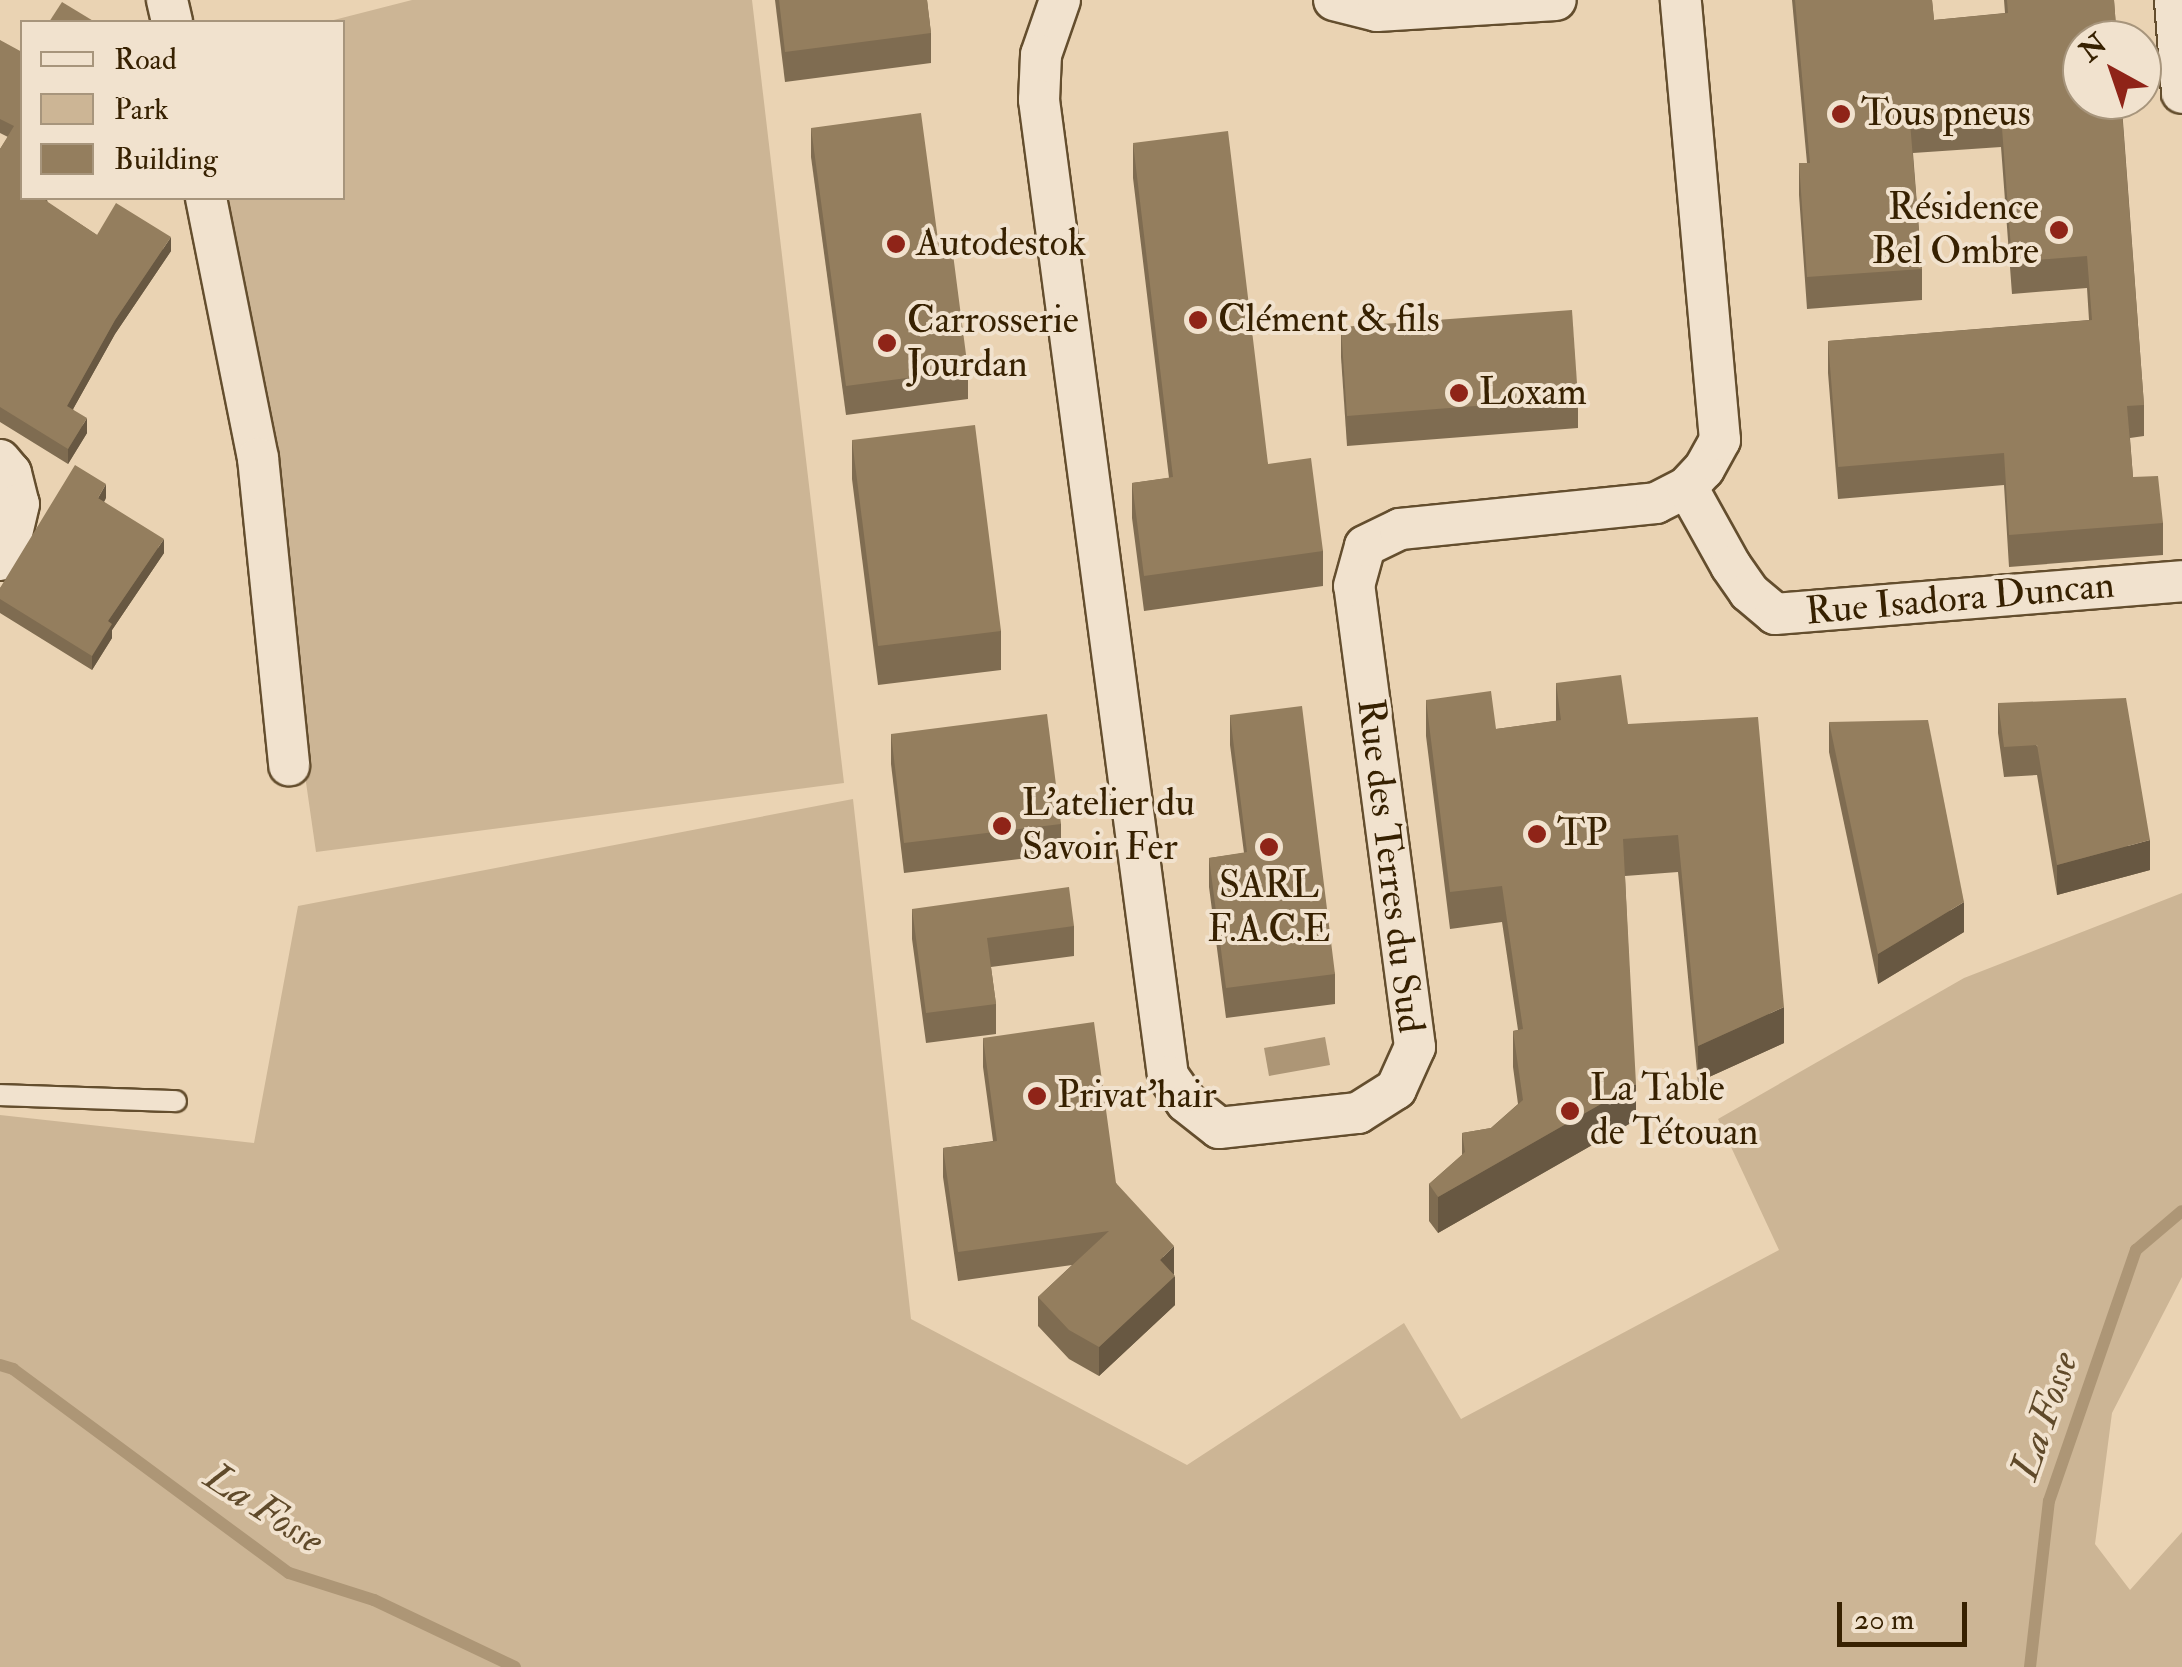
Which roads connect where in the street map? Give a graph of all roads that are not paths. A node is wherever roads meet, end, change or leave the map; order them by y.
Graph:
1 (1060, 0) edge
2 (1334, 0) edge
3 (1556, 0) edge
4 (1681, 0) edge
5 (2175, 0) edge
6 (1377, 6) edge
7 (2182, 93) edge
8 (206, 200) edge
9 (0, 460) edge
10 (1686, 487) junction
11 (0, 560) edge
12 (2182, 581) edge
13 (289, 766) dead end
14 (0, 1095) edge
15 (176, 1101) dead end

1 - 10 street, Rue des Terres du Sud
2 - 6 street
3 - 6 street
4 - 10 street
5 - 7 street
8 - 13 street
9 - 11 street
10 - 12 street, Rue Isadora Duncan
14 - 15 lane

